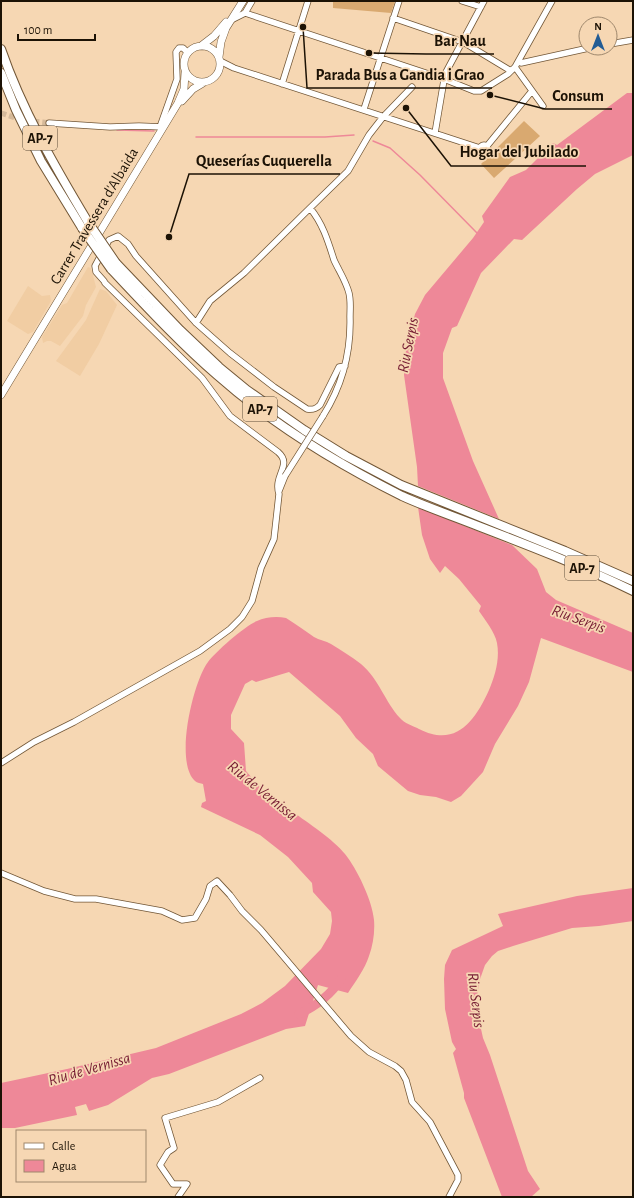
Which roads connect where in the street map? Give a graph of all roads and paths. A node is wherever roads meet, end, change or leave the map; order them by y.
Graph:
1 (238, 1) edge
2 (243, 1) edge
3 (252, 1) edge
4 (308, 1) edge
5 (399, 1) edge
6 (462, 1) edge
7 (484, 1) edge
8 (552, 1) edge
9 (481, 7) junction
10 (245, 13) junction
11 (393, 18) junction
12 (231, 20) junction
13 (298, 31) junction
14 (633, 40) edge
15 (463, 42) junction
16 (618, 43) edge
17 (201, 46) junction
18 (1, 49) edge
19 (578, 50) edge
20 (187, 52) junction
21 (380, 58) junction
22 (219, 59) junction
23 (515, 67) junction
24 (1, 73) edge
25 (185, 73) junction
26 (444, 79) junction
27 (203, 83) junction
28 (282, 84) junction
29 (412, 88) dead end
30 (532, 92) junction
31 (178, 103) junction
32 (543, 106) dead end
33 (364, 109) junction
34 (383, 117) junction
35 (49, 123) tunnel mouth
36 (162, 127) junction
37 (435, 133) junction
38 (310, 208) junction
39 (85, 225) junction
40 (113, 266) junction
41 (196, 323) junction
42 (345, 366) junction
43 (1, 395) edge
44 (279, 494) junction
45 (633, 582) edge
46 (633, 591) edge
47 (1, 762) edge
48 (1, 874) edge
49 (260, 1078) dead end
50 (178, 1197) edge
51 (449, 1197) edge

1 - 17 main road
2 - 12 main road
3 - 10 street
4 - 13 street
5 - 11 street
6 - 9 street
7 - 9 street
8 - 23 street
9 - 15 street
10 - 12 street
10 - 13 street
11 - 15 street
11 - 21 street
12 - 22 main road
13 - 21 street
13 - 28 street
14 - 16 street
15 - 23 street
15 - 26 street
17 - 20 main road
17 - 22 main road
18 - 39 highway, AP-7
19 - 23 street
20 - 25 main road
20 - 36 street
21 - 26 street
21 - 33 street
22 - 27 main road
22 - 28 street
23 - 26 street
23 - 30 street
24 - 39 highway, AP-7
25 - 27 main road
25 - 31 main road, Carrer Travessera d'Albaida
26 - 37 street
27 - 31 main road, Carrer Travessera d'Albaida
28 - 33 street
29 - 34 street
30 - 32 street
30 - 37 street
31 - 36 main road, Carrer Travessera d'Albaida
33 - 34 street
34 - 37 street
34 - 38 street
35 - 36 street, Carrer Travessera d'Albaida
36 - 43 main road, Carrer Travessera d'Albaida
38 - 41 street
38 - 42 street
39 - 40 highway, AP-7, bridge
40 - 45 highway, AP-7
40 - 46 highway, AP-7
41 - 42 street
41 - 44 street
42 - 44 street, bridge
44 - 47 street
48 - 51 street
49 - 50 street

